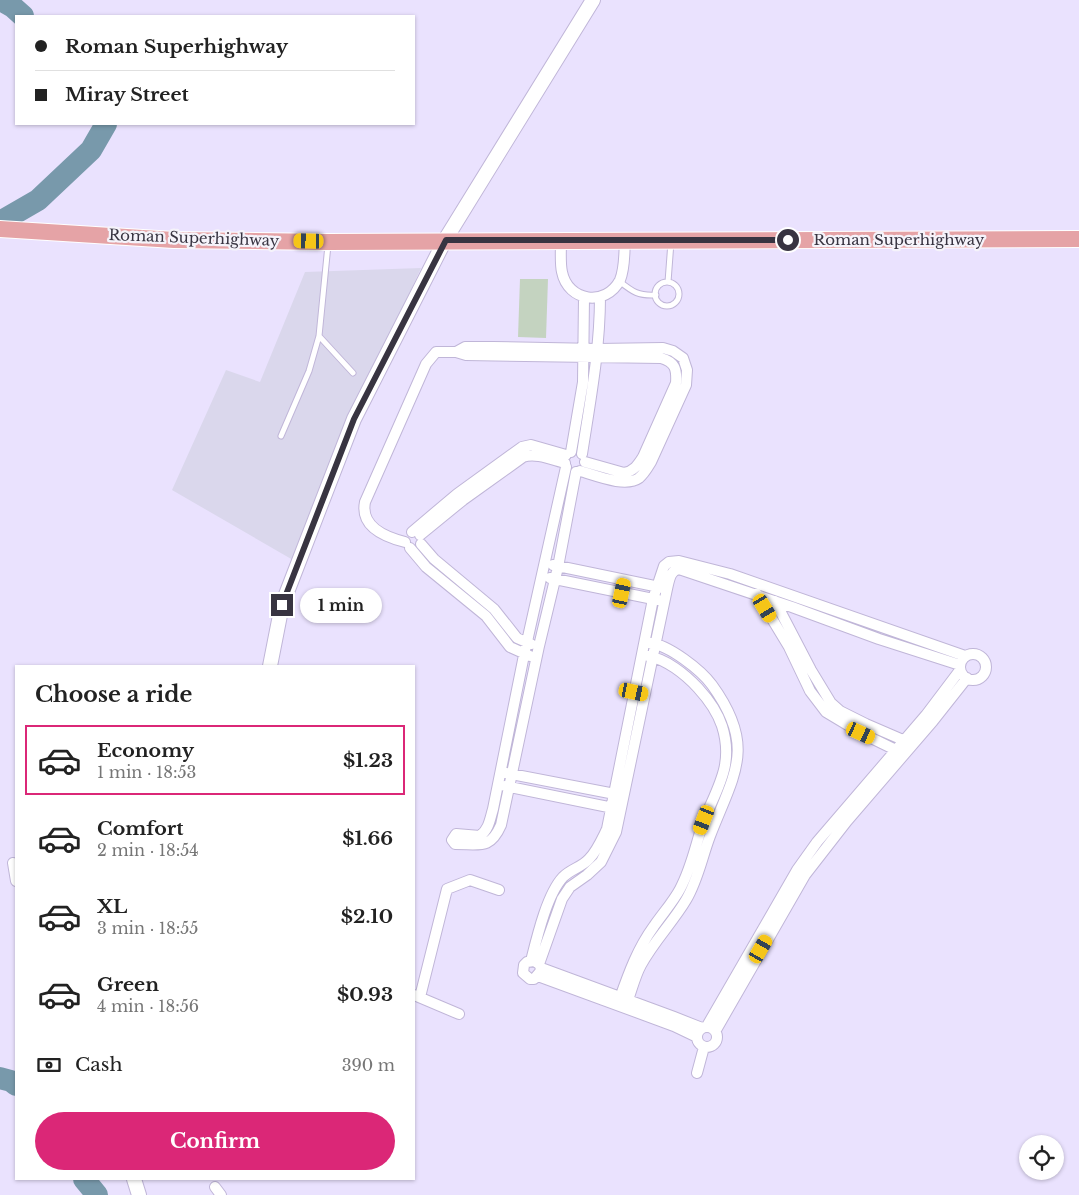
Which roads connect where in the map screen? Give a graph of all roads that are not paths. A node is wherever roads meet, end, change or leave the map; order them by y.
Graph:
1 (593, 0) edge
2 (0, 229) edge
3 (1079, 239) edge
4 (446, 240) junction
5 (561, 241) junction
6 (672, 241) junction
7 (328, 242) junction
8 (625, 242) junction
9 (619, 281) junction
10 (668, 282) junction
11 (656, 295) junction
12 (584, 297) junction
13 (600, 297) junction
14 (583, 318) junction
15 (600, 319) junction
16 (319, 336) junction
17 (583, 353) junction
18 (597, 353) junction
19 (353, 373) dead end
20 (281, 436) dead end
21 (574, 462) junction
22 (418, 537) junction
23 (407, 545) junction
24 (544, 563) junction
25 (558, 567) junction
26 (588, 573) junction
27 (542, 576) junction
28 (555, 579) junction
29 (728, 579) junction
30 (624, 581) junction
31 (586, 586) junction
32 (662, 588) junction
33 (622, 593) junction
34 (757, 594) junction
35 (771, 596) junction
36 (654, 599) junction
37 (665, 601) junction
38 (502, 618) junction
39 (493, 626) junction
40 (884, 627) junction
41 (879, 639) junction
42 (644, 642) junction
43 (527, 644) junction
44 (656, 644) junction
45 (793, 645) junction
46 (538, 646) junction
47 (524, 655) junction
48 (642, 655) junction
49 (965, 656) junction
50 (653, 657) junction
51 (537, 658) junction
52 (270, 665) edge
53 (962, 671) junction
54 (517, 692) junction
55 (634, 692) junction
56 (530, 694) junction
57 (645, 694) junction
58 (723, 713) junction
59 (837, 714) junction
60 (738, 740) junction
61 (726, 741) junction
62 (908, 742) junction
63 (900, 752) junction
64 (501, 772) junction
65 (513, 774) junction
66 (539, 780) junction
67 (720, 783) junction
68 (499, 785) junction
69 (510, 787) junction
70 (731, 787) junction
71 (582, 788) junction
72 (536, 792) junction
73 (618, 795) junction
74 (580, 801) junction
75 (616, 808) junction
76 (702, 844) junction
77 (13, 863) dead end
78 (15, 875) edge
79 (499, 890) dead end
80 (587, 989) junction
81 (417, 996) edge
82 (624, 999) junction
83 (459, 1014) dead end
84 (705, 1031) junction
85 (704, 1047) junction
86 (697, 1073) dead end
87 (134, 1180) edge
88 (139, 1195) edge

1 - 4 street
2 - 7 main road, Roman Superhighway
3 - 6 main road, Roman Superhighway
4 - 5 main road, Roman Superhighway
4 - 7 main road, Roman Superhighway
4 - 52 street
5 - 8 main road, Roman Superhighway
5 - 12 street
6 - 8 main road, Roman Superhighway
6 - 10 lane
7 - 16 lane
8 - 9 street
9 - 11 lane
9 - 13 street
10 - 11 lane
10 - 11 lane
12 - 13 street
12 - 14 street
13 - 15 street
14 - 15 street
14 - 17 street
15 - 18 street
16 - 19 lane
16 - 20 lane
17 - 18 street
17 - 21 street
17 - 23 street
18 - 21 street
18 - 21 street
21 - 22 street
21 - 24 street
21 - 25 street
22 - 23 street
22 - 38 street
23 - 39 street
24 - 25 street
24 - 27 street
25 - 26 street
25 - 28 street
26 - 30 street
26 - 31 street
27 - 28 street
27 - 43 street
28 - 31 street
28 - 46 street
29 - 32 street
29 - 34 street
29 - 35 street
30 - 32 street
30 - 33 street
31 - 33 street
32 - 36 street
32 - 37 street
33 - 36 street
34 - 35 street
34 - 45 street
35 - 40 street
35 - 41 street
35 - 45 street
36 - 37 street
36 - 42 street
37 - 44 street
38 - 39 street
38 - 43 street
39 - 47 street
40 - 41 street
40 - 49 street
41 - 53 street
42 - 44 street
42 - 48 street
43 - 46 street
43 - 47 street
44 - 50 street
44 - 58 street
45 - 59 street
46 - 51 street
47 - 51 street
47 - 54 street
48 - 50 street
48 - 55 street
49 - 53 street
49 - 53 street
50 - 57 street
50 - 58 street
51 - 56 street
53 - 62 street
54 - 56 street
54 - 64 street
55 - 57 street
55 - 73 street
56 - 65 street
57 - 73 street
58 - 60 street
58 - 61 street
59 - 62 street
59 - 63 street
60 - 61 street
60 - 70 street
61 - 67 street
62 - 63 street
63 - 84 street
64 - 65 street
64 - 68 street
65 - 66 street
65 - 69 street
66 - 71 street
66 - 72 street
67 - 70 street
67 - 76 street
68 - 69 street
68 - 69 street
69 - 72 street
70 - 76 street
71 - 73 street
71 - 74 street
72 - 74 street
73 - 75 street
74 - 75 street
75 - 80 street
76 - 82 street
77 - 78 street
79 - 81 street
80 - 82 street
80 - 84 street
81 - 83 street
82 - 84 street
84 - 85 street
84 - 85 street
85 - 86 street
87 - 88 street

